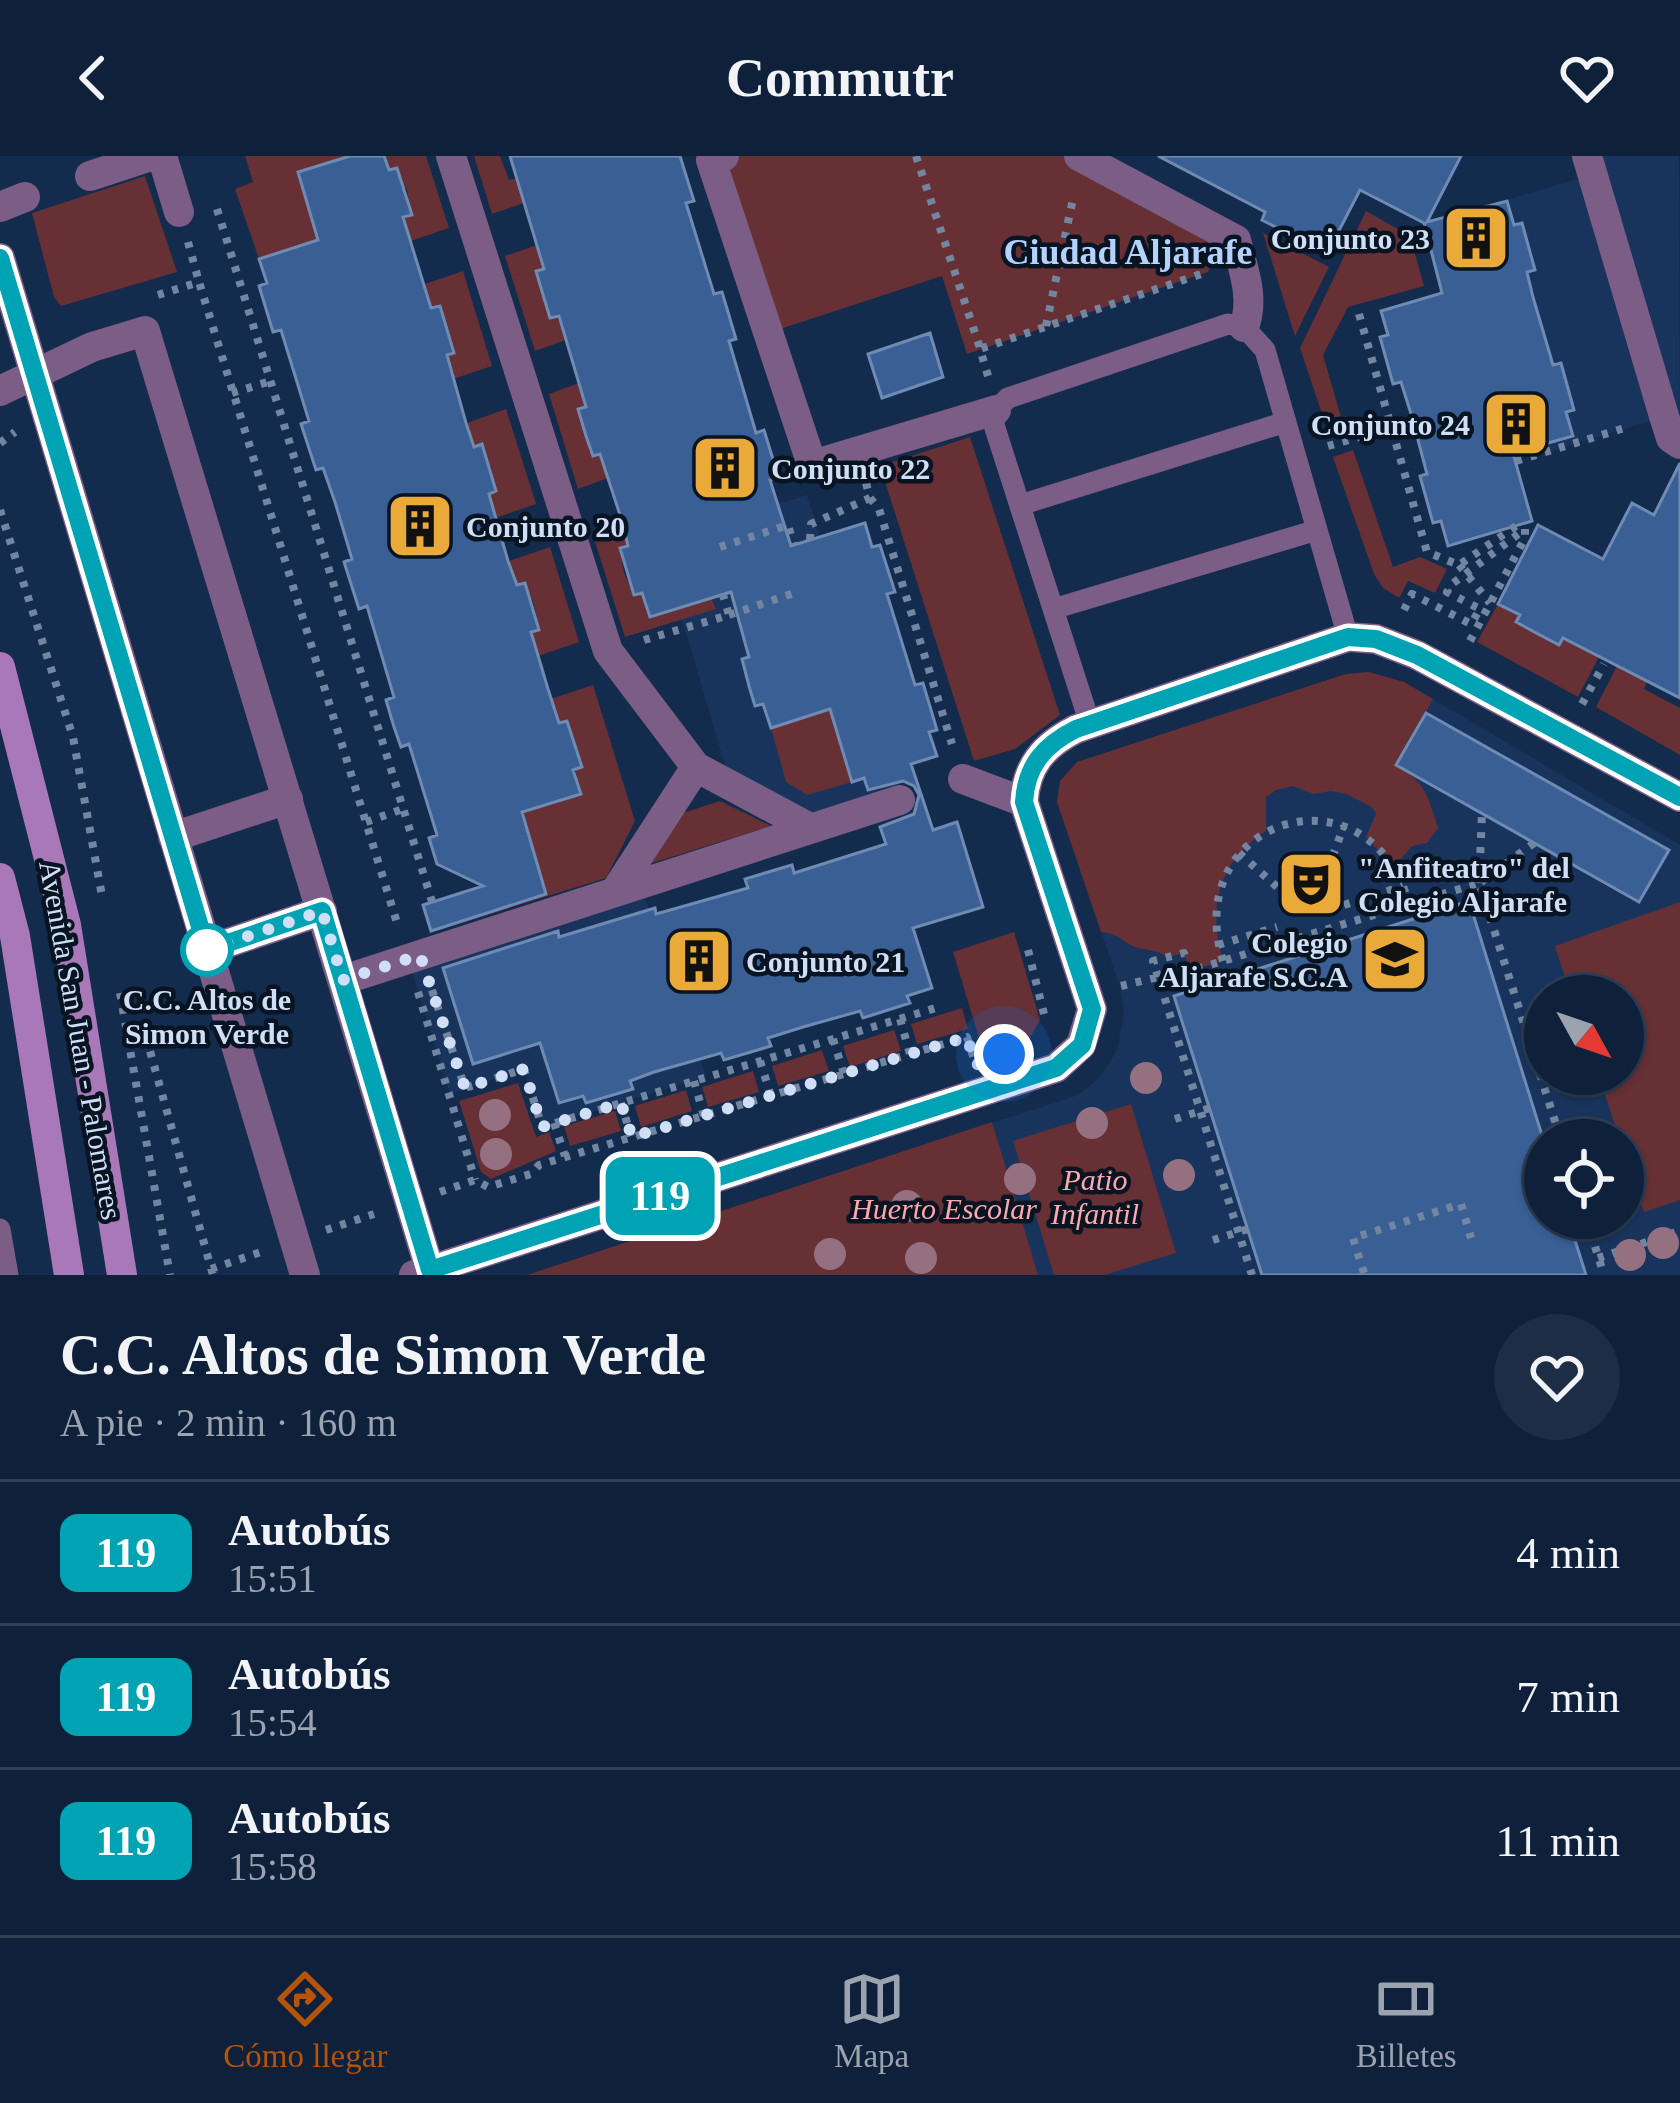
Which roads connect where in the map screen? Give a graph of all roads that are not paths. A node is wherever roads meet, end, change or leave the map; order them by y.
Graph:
1 (152, 156) edge
2 (162, 156) edge
3 (451, 156) edge
4 (724, 156) edge
5 (1587, 156) edge
6 (1080, 157) edge
7 (90, 176) dead end
8 (179, 212) dead end
9 (0, 258) edge
10 (1244, 327) junction
11 (36, 377) junction
12 (0, 391) edge
13 (986, 413) junction
14 (1286, 422) junction
15 (1680, 444) edge
16 (1019, 505) junction
17 (1317, 530) junction
18 (1053, 609) junction
19 (1348, 637) junction
20 (0, 667) edge
21 (1090, 724) junction
22 (696, 767) junction
23 (963, 779) road end
24 (1680, 797) edge
25 (288, 800) junction
26 (899, 800) dead end
27 (1024, 802) junction
28 (810, 828) junction
29 (173, 837) junction
30 (0, 878) edge
31 (615, 892) junction
32 (322, 911) junction
33 (207, 950) junction
34 (343, 980) junction
35 (0, 1229) edge
36 (424, 1273) edge
37 (8, 1275) edge
38 (69, 1275) edge
39 (122, 1275) edge
40 (304, 1275) edge

1 - 7 street
2 - 8 street
3 - 22 street
4 - 13 street
5 - 15 street
6 - 10 street
9 - 11 street
10 - 13 lane
10 - 14 lane
11 - 12 street
11 - 25 street
11 - 29 street
13 - 16 lane
14 - 16 lane
14 - 17 lane
16 - 18 lane
17 - 18 lane
17 - 19 lane
18 - 21 lane
19 - 21 street
19 - 24 street
20 - 39 street, Avenida San Juan - Palomares
21 - 27 street
22 - 28 street
22 - 31 street
23 - 27 street
25 - 29 street
25 - 32 street
26 - 28 street
27 - 36 street
28 - 31 street
29 - 33 street
30 - 38 street, Avenida San Juan - Palomares
31 - 34 street
32 - 33 street
32 - 34 street
33 - 40 street
34 - 36 street
35 - 37 lane

